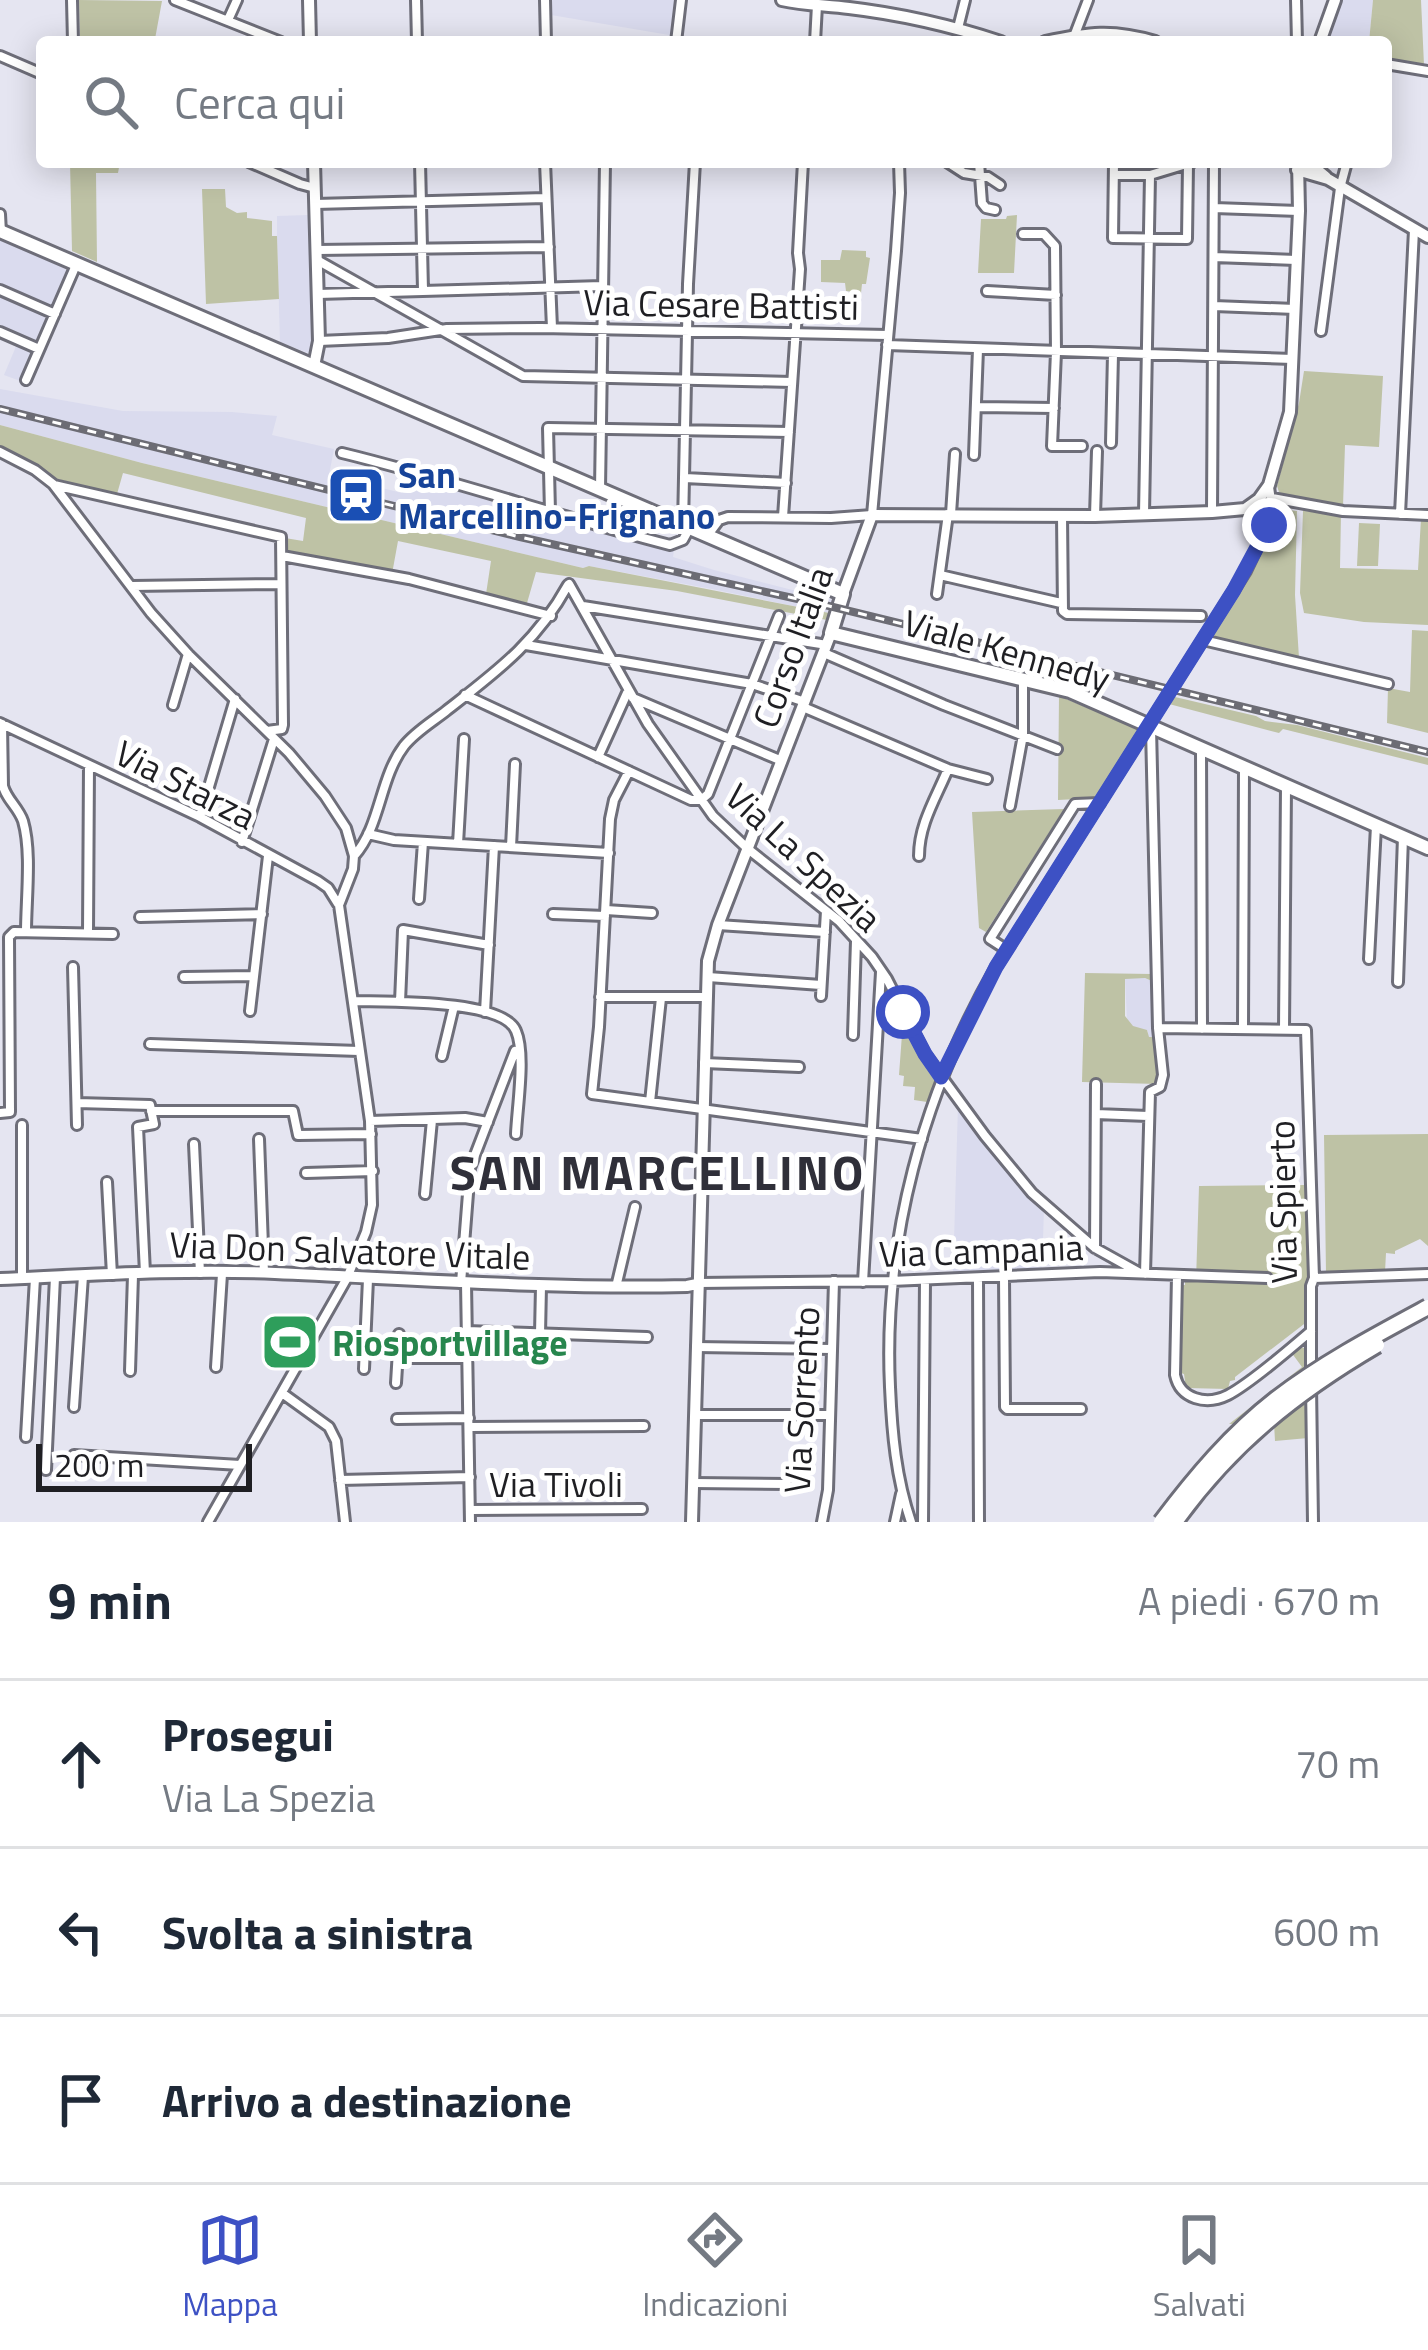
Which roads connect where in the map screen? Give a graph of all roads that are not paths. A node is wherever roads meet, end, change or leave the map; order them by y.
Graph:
1 (72, 0) edge
2 (175, 0) edge
3 (237, 0) edge
4 (309, 0) edge
5 (416, 0) edge
6 (545, 0) edge
7 (681, 0) edge
8 (782, 0) edge
9 (965, 0) edge
10 (1088, 0) edge
11 (1296, 0) edge
12 (1335, 0) edge
13 (855, 4) edge
14 (817, 5) junction
15 (228, 20) junction
16 (958, 28) junction
17 (74, 36) edge
18 (267, 36) edge
19 (310, 36) edge
20 (417, 36) edge
21 (547, 36) edge
22 (677, 36) edge
23 (815, 36) edge
24 (983, 36) edge
25 (1076, 36) edge
26 (1087, 36) edge
27 (1122, 36) edge
28 (1297, 36) edge
29 (1322, 36) edge
30 (0, 56) edge
31 (1392, 65) edge
32 (36, 71) edge
33 (1428, 71) edge
34 (263, 168) edge
35 (314, 168) edge
36 (420, 168) edge
37 (545, 168) edge
38 (605, 168) edge
39 (695, 168) edge
40 (803, 168) edge
41 (899, 168) edge
42 (956, 168) edge
43 (979, 168) edge
44 (1114, 168) edge
45 (1175, 168) edge
46 (1190, 168) edge
47 (1214, 168) edge
48 (1301, 168) edge
49 (1307, 168) edge
50 (1345, 168) edge
51 (978, 175) junction
52 (1114, 175) junction
53 (1150, 176) junction
54 (1000, 185) dead end
55 (315, 188) junction
56 (1340, 188) junction
57 (545, 198) junction
58 (421, 202) junction
59 (315, 204) junction
60 (1214, 208) junction
61 (994, 210) dead end
62 (1299, 211) junction
63 (0, 214) edge
64 (1428, 221) edge
65 (0, 232) edge
66 (1023, 234) dead end
67 (1422, 234) edge
68 (1148, 239) junction
69 (549, 247) junction
70 (422, 250) junction
71 (317, 255) junction
72 (1214, 257) junction
73 (1297, 260) junction
74 (76, 265) junction
75 (551, 286) junction
76 (602, 286) junction
77 (0, 290) edge
78 (423, 290) junction
79 (987, 291) dead end
80 (373, 292) junction
81 (318, 294) junction
82 (1056, 295) junction
83 (1214, 307) junction
84 (1295, 308) junction
85 (55, 314) junction
86 (552, 328) junction
87 (601, 329) junction
88 (439, 330) junction
89 (688, 330) junction
90 (1321, 331) dead end
91 (0, 332) edge
92 (796, 332) junction
93 (888, 340) junction
94 (319, 341) junction
95 (39, 349) junction
96 (978, 349) junction
97 (1056, 352) junction
98 (1113, 354) junction
99 (1148, 355) junction
100 (1214, 356) junction
101 (1293, 359) junction
102 (314, 366) junction
103 (600, 379) junction
104 (26, 380) dead end
105 (687, 381) junction
106 (792, 382) junction
107 (976, 407) junction
108 (1054, 408) junction
109 (599, 430) junction
110 (686, 432) junction
111 (789, 432) junction
112 (1111, 443) dead end
113 (1082, 446) dead end
114 (1097, 451) dead end
115 (0, 452) edge
116 (343, 453) dead end
117 (955, 454) dead end
118 (974, 455) dead end
119 (548, 468) junction
120 (685, 478) junction
121 (786, 482) junction
122 (52, 484) junction
123 (600, 490) junction
124 (1270, 492) junction
125 (550, 512) junction
126 (1212, 512) junction
127 (950, 514) junction
128 (1144, 514) junction
129 (1400, 514) junction
130 (872, 515) junction
131 (1428, 515) edge
132 (1062, 516) junction
133 (1095, 516) junction
134 (783, 517) junction
135 (686, 528) junction
136 (706, 537) junction
137 (282, 556) junction
138 (940, 574) junction
139 (281, 584) junction
140 (130, 586) junction
141 (937, 594) dead end
142 (843, 595) junction
143 (1061, 603) junction
144 (581, 606) junction
145 (551, 616) junction
146 (779, 616) dead end
147 (1201, 616) dead end
148 (771, 636) junction
149 (1203, 640) junction
150 (827, 644) junction
151 (526, 645) junction
152 (188, 654) junction
153 (609, 658) junction
154 (1023, 679) junction
155 (752, 684) junction
156 (1388, 684) dead end
157 (630, 694) junction
158 (465, 695) junction
159 (235, 699) junction
160 (804, 704) junction
161 (173, 705) dead end
162 (1, 723) edge
163 (1150, 727) junction
164 (266, 731) junction
165 (1023, 736) junction
166 (464, 739) dead end
167 (730, 739) junction
168 (274, 740) junction
169 (1058, 749) dead end
170 (1201, 750) junction
171 (598, 757) junction
172 (782, 760) junction
173 (515, 764) dead end
174 (88, 765) junction
175 (1244, 768) junction
176 (948, 769) junction
177 (628, 771) junction
178 (987, 779) dead end
179 (1286, 787) junction
180 (701, 800) junction
181 (1101, 803) junction
182 (1010, 806) dead end
183 (200, 817) junction
184 (1376, 826) junction
185 (368, 834) junction
186 (1403, 837) junction
187 (242, 842) junction
188 (423, 842) junction
189 (458, 844) junction
190 (494, 846) junction
191 (512, 847) junction
192 (1428, 848) edge
193 (748, 849) junction
194 (608, 853) junction
195 (268, 856) junction
196 (354, 856) junction
197 (919, 856) dead end
198 (419, 899) dead end
199 (339, 905) junction
200 (826, 910) junction
201 (605, 913) junction
202 (652, 913) dead end
203 (262, 914) junction
204 (553, 914) dead end
205 (140, 917) dead end
206 (718, 925) junction
207 (26, 932) junction
208 (824, 932) junction
209 (88, 933) junction
210 (113, 934) dead end
211 (856, 940) junction
212 (488, 945) junction
213 (1007, 950) junction
214 (1369, 959) dead end
215 (73, 967) dead end
216 (881, 971) junction
217 (254, 976) junction
218 (184, 977) dead end
219 (706, 977) junction
220 (1398, 982) dead end
221 (601, 997) junction
222 (706, 997) junction
223 (661, 998) junction
224 (355, 1001) junction
225 (400, 1002) junction
226 (454, 1006) junction
227 (250, 1011) dead end
228 (485, 1012) junction
229 (5, 1025) edge
230 (1158, 1028) junction
231 (1243, 1028) junction
232 (1202, 1029) junction
233 (1284, 1029) junction
234 (853, 1035) dead end
235 (150, 1044) dead end
236 (518, 1044) junction
237 (359, 1051) junction
238 (442, 1056) dead end
239 (704, 1064) junction
240 (799, 1067) dead end
241 (941, 1077) junction
242 (1096, 1084) dead end
243 (650, 1102) junction
244 (77, 1103) junction
245 (703, 1109) junction
246 (151, 1111) junction
247 (0, 1113) edge
248 (1096, 1114) junction
249 (1149, 1116) junction
250 (432, 1120) junction
251 (370, 1121) junction
252 (488, 1122) junction
253 (22, 1125) dead end
254 (77, 1125) dead end
255 (871, 1132) junction
256 (371, 1134) junction
257 (516, 1134) dead end
258 (259, 1139) dead end
259 (922, 1139) junction
260 (194, 1144) dead end
261 (373, 1171) junction
262 (306, 1172) dead end
263 (107, 1182) dead end
264 (425, 1194) dead end
265 (635, 1207) dead end
266 (1094, 1248) junction
267 (1116, 1260) junction
268 (200, 1273) junction
269 (263, 1273) junction
270 (1118, 1273) junction
271 (139, 1274) junction
272 (222, 1274) junction
273 (1143, 1274) junction
274 (1428, 1274) edge
275 (112, 1275) junction
276 (83, 1276) junction
277 (1177, 1276) junction
278 (55, 1277) junction
279 (1004, 1277) junction
280 (1267, 1277) dead end
281 (28, 1278) junction
282 (347, 1278) junction
283 (978, 1278) junction
284 (1314, 1278) junction
285 (0, 1279) edge
286 (368, 1279) junction
287 (925, 1280) junction
288 (833, 1281) junction
289 (891, 1281) junction
290 (863, 1282) junction
291 (464, 1283) junction
292 (697, 1284) junction
293 (541, 1286) junction
294 (615, 1288) junction
295 (1428, 1311) edge
296 (467, 1331) junction
297 (1311, 1331) junction
298 (399, 1334) dead end
299 (540, 1334) junction
300 (647, 1337) dead end
301 (696, 1347) junction
302 (832, 1348) junction
303 (398, 1358) junction
304 (468, 1358) junction
305 (216, 1367) dead end
306 (364, 1369) dead end
307 (130, 1371) dead end
308 (396, 1383) dead end
309 (282, 1394) junction
310 (74, 1407) dead end
311 (1081, 1409) dead end
312 (695, 1415) junction
313 (830, 1415) junction
314 (397, 1419) dead end
315 (469, 1423) junction
316 (644, 1426) dead end
317 (26, 1438) dead end
318 (74, 1455) dead end
319 (240, 1465) junction
320 (46, 1470) dead end
321 (470, 1477) junction
322 (340, 1480) junction
323 (693, 1483) junction
324 (787, 1484) dead end
325 (902, 1489) junction
326 (643, 1509) dead end
327 (470, 1510) junction
328 (208, 1522) edge
329 (345, 1522) edge
330 (470, 1522) edge
331 (692, 1522) edge
332 (822, 1522) edge
333 (895, 1522) edge
334 (911, 1522) edge
335 (922, 1522) edge
336 (979, 1522) edge
337 (1161, 1522) edge
338 (1174, 1522) edge
339 (1313, 1522) edge

1 - 17 street
2 - 15 street
3 - 15 street
4 - 19 street
5 - 20 street
6 - 21 street
7 - 22 street
8 - 14 street
9 - 16 street
10 - 25 street
11 - 28 street
12 - 29 street
13 - 14 street
13 - 16 street
14 - 23 street
15 - 18 street
16 - 24 street
26 - 27 street
30 - 32 street
31 - 33 street
34 - 55 street
35 - 55 street
36 - 58 street
37 - 57 street
38 - 76 street
39 - 89 street
40 - 92 street
41 - 93 street
42 - 51 street
43 - 51 street
44 - 52 street
45 - 53 street
46 - 68 street
47 - 60 street
48 - 62 street
49 - 56 street
50 - 56 street
51 - 54 street
51 - 61 street
52 - 53 street
52 - 68 street
53 - 68 street
55 - 59 street
56 - 67 street
56 - 90 street
57 - 58 street
57 - 69 street
58 - 59 street
58 - 70 street
59 - 71 street
60 - 62 street
60 - 72 street
62 - 73 street
63 - 65 street
64 - 67 street
65 - 74 main road
66 - 82 street
67 - 129 street
68 - 99 street
69 - 70 street
69 - 75 street
70 - 71 street
70 - 78 street
71 - 80 street
71 - 81 street
72 - 73 street
72 - 83 street
73 - 84 street
74 - 85 street
74 - 102 main road
75 - 76 street
75 - 78 street
75 - 86 street
76 - 87 street
77 - 85 street
78 - 80 street
79 - 82 street
80 - 81 street
80 - 88 street
81 - 94 street
82 - 97 street
83 - 84 street
83 - 100 street
84 - 101 street
85 - 95 street
86 - 87 street, Via Cesare Battisti
86 - 88 street, Via Cesare Battisti
87 - 89 street, Via Cesare Battisti
87 - 103 street
88 - 94 street, Via Cesare Battisti
88 - 103 street
89 - 92 street, Via Cesare Battisti
89 - 105 street
91 - 95 street
92 - 93 street, Via Cesare Battisti
92 - 106 street
93 - 96 street, Via Cesare Battisti
93 - 130 street
94 - 102 street
95 - 104 street
96 - 97 street, Via Cesare Battisti
96 - 107 street
97 - 98 street, Via Cesare Battisti
97 - 108 street
98 - 99 street, Via Cesare Battisti
98 - 112 street
99 - 100 street, Via Cesare Battisti
99 - 128 street
100 - 101 street, Via Cesare Battisti
100 - 126 street
101 - 124 street
102 - 119 main road
103 - 105 street
103 - 109 street
105 - 106 street
105 - 110 street
106 - 111 street
107 - 108 street
107 - 118 street
108 - 113 street
109 - 110 street
109 - 119 street
109 - 123 street
110 - 111 street
110 - 120 street
111 - 121 street
114 - 133 street
115 - 122 street
116 - 125 street
117 - 127 street
119 - 123 main road
119 - 125 street
120 - 121 street
120 - 135 street
121 - 134 street
122 - 137 street
122 - 140 street
123 - 135 main road
124 - 126 street
124 - 129 street
124 - 149 street
125 - 135 street
126 - 128 street
127 - 130 street
127 - 132 street
127 - 138 street
128 - 133 street
129 - 131 street
130 - 134 street
130 - 142 street, Corso Italia
132 - 133 street
132 - 143 street
134 - 136 street
135 - 136 main road
136 - 142 main road
137 - 139 street
137 - 145 street
138 - 141 street
138 - 143 street
139 - 140 street
139 - 164 street
140 - 152 street
142 - 150 main road, Corso Italia
143 - 147 street
144 - 145 street, Via La Spezia
144 - 148 street
144 - 153 street, Via La Spezia
145 - 151 street
146 - 148 street
148 - 150 street
148 - 155 street
149 - 156 street
149 - 163 street
150 - 154 main road, Viale Kennedy
150 - 160 street, Corso Italia
150 - 165 street
151 - 153 street
151 - 158 street
152 - 159 street
152 - 161 street
153 - 155 street
153 - 157 street, Via La Spezia
154 - 163 main road, Viale Kennedy
154 - 165 street
155 - 160 street
155 - 167 street
157 - 167 street
157 - 171 street
157 - 180 street, Via La Spezia
158 - 171 street
158 - 185 street
159 - 164 street
159 - 183 street
160 - 172 street, Corso Italia
160 - 176 street
162 - 174 street, Via Starza
162 - 207 street
163 - 170 main road, Viale Kennedy
163 - 181 street
163 - 230 street
164 - 168 street
165 - 169 street
165 - 182 street
166 - 189 street
167 - 172 street
167 - 180 street
168 - 187 street
168 - 196 street
170 - 175 main road, Viale Kennedy
170 - 232 street
171 - 177 street
172 - 193 street, Corso Italia
173 - 191 street
174 - 183 street, Via Starza
174 - 209 street
175 - 179 main road, Viale Kennedy
175 - 231 street
176 - 178 street
176 - 197 street
177 - 180 street
177 - 194 street
179 - 184 main road, Viale Kennedy
179 - 233 street
180 - 193 street, Via La Spezia
181 - 213 street
181 - 213 street
183 - 187 street, Via Starza
184 - 186 main road, Viale Kennedy
184 - 214 street
185 - 188 street
185 - 196 street
186 - 192 main road, Viale Kennedy
186 - 220 street
187 - 195 street, Via Starza
188 - 189 street
188 - 198 street
189 - 190 street
190 - 191 street
190 - 212 street
191 - 194 street
193 - 200 street, Via La Spezia
193 - 206 street, Corso Italia
194 - 201 street
195 - 199 street, Via Starza
195 - 203 street
196 - 199 street
199 - 224 street
200 - 208 street
200 - 211 street, Via La Spezia
201 - 202 street
201 - 204 street
201 - 221 street
203 - 205 street
203 - 217 street
206 - 208 street
206 - 219 street, Corso Italia
207 - 209 street
207 - 229 street
208 - 219 street
209 - 210 street
211 - 216 street, Via La Spezia
211 - 234 street
212 - 225 street
212 - 228 street
213 - 241 street
215 - 244 street
216 - 241 street, Via La Spezia
216 - 255 street
217 - 218 street
217 - 227 street
219 - 222 street, Corso Italia
221 - 223 street
221 - 243 street
222 - 223 street
222 - 239 street, Corso Italia
223 - 243 street
224 - 225 street
224 - 237 street
225 - 226 street
226 - 228 street
226 - 238 street
228 - 236 street
229 - 247 street
230 - 232 street
230 - 249 street
231 - 232 street
231 - 233 street
233 - 284 street, Via Spierto
235 - 237 street
236 - 252 street
236 - 257 street
237 - 251 street
239 - 240 street
239 - 245 street, Corso Italia
241 - 259 street
241 - 266 street, Via La Spezia
242 - 248 street
243 - 245 street
244 - 246 street
244 - 254 street
245 - 255 street
245 - 292 street, Corso Italia
246 - 256 street
246 - 271 street
248 - 249 street
248 - 266 street
249 - 273 street
250 - 251 street
250 - 252 street
250 - 264 street
251 - 256 street
252 - 291 street
253 - 281 street
255 - 259 street
255 - 290 street
256 - 261 street
258 - 269 street
259 - 289 street
260 - 268 street
261 - 262 street
261 - 282 street
263 - 275 street
265 - 294 street
266 - 267 street, Via La Spezia
267 - 270 street
267 - 273 street, Via La Spezia
268 - 271 street, Via Don Salvatore Vitale
268 - 272 street, Via Don Salvatore Vitale
269 - 272 street, Via Don Salvatore Vitale
269 - 282 street, Via Don Salvatore Vitale
270 - 273 street, Via Campania
270 - 279 street, Via Campania
271 - 275 street, Via Don Salvatore Vitale
271 - 307 street
272 - 305 street
273 - 277 street, Via Campania
274 - 284 street
275 - 276 street, Via Don Salvatore Vitale
276 - 278 street, Via Don Salvatore Vitale
276 - 310 street
277 - 280 street, Via Campania
277 - 297 street
278 - 281 street, Via Don Salvatore Vitale
278 - 320 street
279 - 283 street, Via Campania
279 - 311 street
281 - 285 street, Via Don Salvatore Vitale
281 - 317 street
282 - 286 street, Via Don Salvatore Vitale
282 - 309 street
283 - 287 street, Via Campania
283 - 336 street
284 - 297 street, Via Spierto
286 - 291 street, Via Don Salvatore Vitale
286 - 306 street
287 - 289 street, Via Campania
287 - 335 street
288 - 290 street, Via Campania
288 - 292 street, Via Campania
288 - 302 street, Via Sorrento
289 - 290 street, Via Campania
289 - 325 street
291 - 293 street, Via Don Salvatore Vitale
291 - 296 street
292 - 294 street, Via Don Salvatore Vitale
292 - 301 street, Corso Italia
293 - 294 street, Via Don Salvatore Vitale
293 - 299 street
295 - 337 highway, bridge
295 - 338 highway, bridge
296 - 299 street
296 - 304 street
297 - 339 street, Via Spierto
298 - 303 street
299 - 300 street
301 - 302 street
301 - 312 street, Corso Italia
302 - 313 street, Via Sorrento
303 - 304 street
303 - 308 street
304 - 315 street
309 - 319 street
309 - 322 street
312 - 313 street
312 - 323 street, Corso Italia
313 - 332 street, Via Sorrento
314 - 315 street
315 - 316 street
315 - 321 street
318 - 319 street
319 - 328 street
321 - 322 street
321 - 327 street
322 - 329 street
323 - 324 street
323 - 331 street, Corso Italia
325 - 333 street
325 - 334 street
326 - 327 street, Via Tivoli
327 - 330 street

